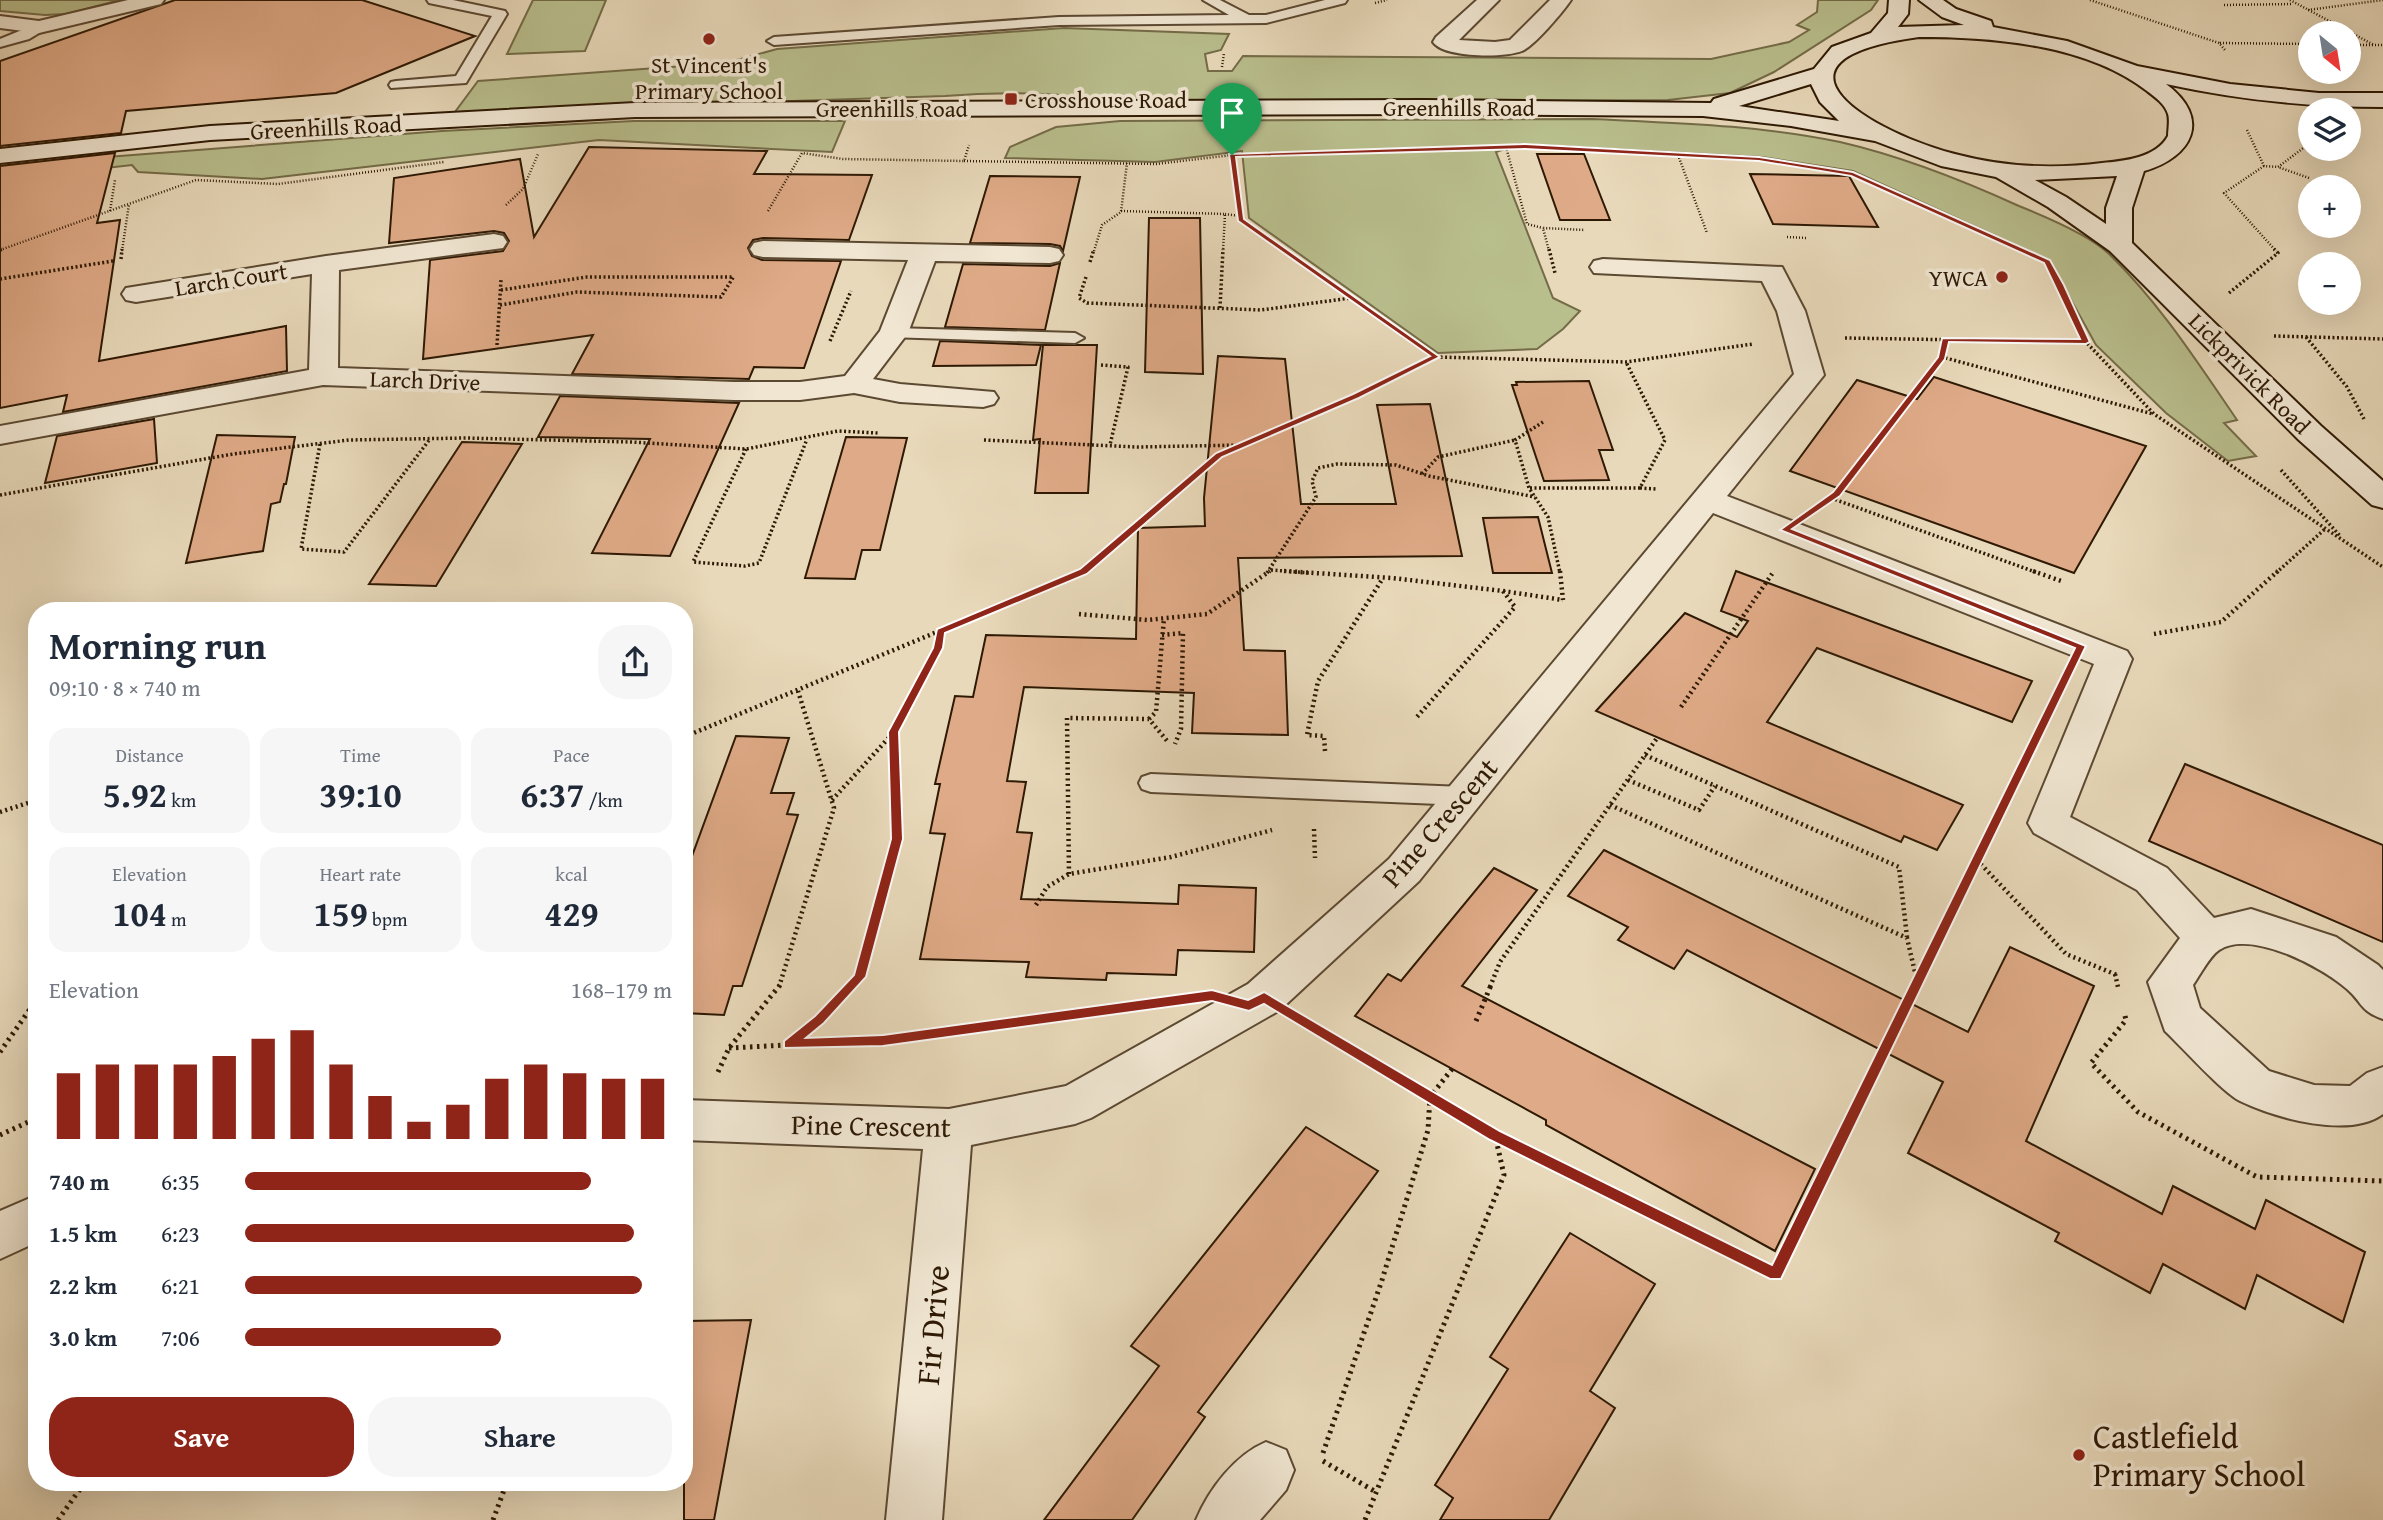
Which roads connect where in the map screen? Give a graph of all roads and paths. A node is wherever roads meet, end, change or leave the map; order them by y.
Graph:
1 (154, 0) edge
2 (434, 0) edge
3 (1210, 0) edge
4 (1340, 0) edge
5 (1489, 0) edge
6 (1561, 0) edge
7 (1899, 0) edge
8 (1929, 0) edge
9 (2290, 0) edge
10 (2383, 0) edge
11 (2295, 4) junction
12 (2224, 5) dead end
13 (2308, 10) junction
14 (1248, 20) junction
15 (0, 22) edge
16 (39, 27) junction
17 (1879, 36) junction
18 (2015, 36) junction
19 (774, 41) dead end
20 (2219, 43) dead end
21 (0, 44) edge
22 (2298, 44) edge
23 (2361, 45) edge
24 (2374, 45) junction
25 (2383, 45) edge
26 (2123, 67) junction
27 (1822, 74) junction
28 (396, 85) dead end
29 (2299, 98) edge
30 (2361, 100) edge
31 (2383, 100) edge
32 (2298, 103) edge
33 (982, 108) junction
34 (1703, 109) junction
35 (2205, 118) junction
36 (1875, 134) junction
37 (1237, 144) dead end
38 (1515, 147) dead end
39 (540, 149) dead end
40 (1451, 149) dead end
41 (1581, 149) dead end
42 (2298, 152) edge
43 (1232, 155) junction
44 (1678, 155) junction
45 (0, 156) edge
46 (964, 161) junction
47 (444, 162) dead end
48 (1127, 163) junction
49 (2133, 166) junction
50 (2264, 166) dead end
51 (1994, 169) junction
52 (2301, 175) edge
53 (129, 204) junction
54 (1121, 211) junction
55 (1225, 214) junction
56 (1240, 216) junction
57 (1543, 229) dead end
58 (1707, 234) dead end
59 (494, 242) joint
60 (2119, 245) junction
61 (763, 249) joint
62 (0, 250) edge
63 (924, 254) junction
64 (1050, 255) dead end
65 (121, 259) junction
66 (1090, 263) dead end
67 (326, 264) junction
68 (1603, 267) dead end
69 (120, 269) dead end
70 (1086, 275) dead end
71 (502, 276) dead end
72 (569, 276) dead end
73 (734, 277) dead end
74 (0, 279) edge
75 (501, 290) junction
76 (136, 294) dead end
77 (1352, 298) junction
78 (846, 299) dead end
79 (500, 305) junction
80 (1220, 308) junction
81 (2196, 320) junction
82 (894, 333) junction
83 (2266, 336) dead end
84 (2306, 337) junction
85 (1075, 338) joint
86 (1798, 338) junction
87 (2383, 339) edge
88 (1945, 340) junction
89 (2086, 342) junction
90 (826, 349) dead end
91 (1436, 357) junction
92 (1942, 357) junction
93 (1626, 362) junction
94 (323, 376) junction
95 (495, 383) junction
96 (854, 384) junction
97 (2347, 387) dead end
98 (983, 398) dead end
99 (2154, 414) junction
100 (1543, 422) dead end
101 (879, 433) dead end
102 (0, 435) edge
103 (430, 438) junction
104 (807, 438) junction
105 (977, 438) dead end
106 (1515, 440) junction
107 (320, 443) junction
108 (1110, 445) junction
109 (1243, 445) junction
110 (746, 449) junction
111 (2272, 460) dead end
112 (1422, 474) junction
113 (1529, 488) junction
114 (0, 495) edge
115 (1535, 497) junction
116 (1831, 498) junction
117 (2383, 498) edge
118 (1706, 499) junction
119 (2325, 529) junction
120 (1792, 533) junction
121 (2346, 542) junction
122 (2383, 567) edge
123 (1271, 570) junction
124 (1383, 578) junction
125 (2064, 582) dead end
126 (1503, 591) junction
127 (1563, 600) junction
128 (1079, 614) dead end
129 (1164, 618) junction
130 (940, 631) junction
131 (1162, 635) junction
132 (2081, 646) junction
133 (1580, 654) junction
134 (798, 691) junction
135 (1681, 707) dead end
136 (1416, 718) dead end
137 (1149, 719) junction
138 (894, 732) junction
139 (693, 733) edge
140 (1657, 738) dead end
141 (1645, 755) junction
142 (1628, 780) junction
143 (1151, 783) dead end
144 (1715, 786) junction
145 (1326, 791) junction
146 (1464, 796) junction
147 (832, 800) junction
148 (28, 803) edge
149 (1610, 805) junction
150 (2001, 810) dead end
151 (0, 812) edge
152 (1275, 830) dead end
153 (1977, 860) junction
154 (1069, 874) junction
155 (1036, 905) dead end
156 (2205, 937) junction
157 (1908, 938) junction
158 (2115, 974) junction
159 (1917, 981) junction
160 (2172, 994) junction
161 (1264, 997) junction
162 (2120, 997) dead end
163 (2383, 1001) edge
164 (1144, 1005) dead end
165 (2123, 1009) dead end
166 (28, 1012) edge
167 (1476, 1021) dead end
168 (789, 1045) junction
169 (729, 1048) junction
170 (0, 1052) edge
171 (1452, 1069) dead end
172 (2383, 1087) edge
173 (1430, 1097) junction
174 (693, 1114) edge
175 (693, 1120) edge
176 (28, 1122) edge
177 (949, 1129) junction
178 (0, 1135) edge
179 (1495, 1135) junction
180 (2383, 1181) edge
181 (28, 1222) edge
182 (0, 1236) edge
183 (1266, 1470) dead end
184 (79, 1491) edge
185 (504, 1491) edge
186 (1376, 1492) junction
187 (58, 1520) edge
188 (493, 1520) edge
189 (914, 1520) edge
190 (1224, 1520) edge
191 (1365, 1520) edge

1 - 16 street
2 - 28 lane
3 - 14 lane
4 - 14 lane
5 - 6 street
7 - 17 street
8 - 18 street
9 - 11 path
10 - 13 path
11 - 12 path
11 - 13 path
13 - 24 path
14 - 19 lane
15 - 16 street
16 - 21 lane
17 - 18 street
17 - 27 street
18 - 26 street
20 - 22 path
23 - 24 path
24 - 25 path
26 - 29 street
26 - 35 street
27 - 34 street, Greenhills Road
27 - 36 street
30 - 31 street
32 - 35 street
33 - 34 street, Greenhills Road
33 - 45 street, Greenhills Road
33 - 46 path
34 - 36 street, Greenhills Road
35 - 49 street
36 - 51 street
37 - 43 path
38 - 57 path
39 - 59 path
40 - 43 path
41 - 44 path
42 - 52 path
43 - 48 path
43 - 56 path
44 - 58 path
44 - 89 path
46 - 48 path
46 - 61 path
47 - 53 path
48 - 54 path
49 - 51 street
49 - 60 street
50 - 81 path
51 - 60 street, Lickprivick Road
53 - 62 path
53 - 65 path
54 - 55 path
54 - 66 path
55 - 56 path
55 - 80 path
56 - 77 path
59 - 67 street, Larch Court
60 - 81 street, Lickprivick Road
61 - 63 street
63 - 64 street
63 - 82 street
65 - 69 path
65 - 74 path
67 - 76 street, Larch Court
67 - 94 street, Larch Court
68 - 86 street, Pine Crescent
70 - 80 path
71 - 75 path
72 - 75 path
73 - 79 path
75 - 79 path
77 - 80 path
77 - 91 path
78 - 90 path
79 - 95 path
81 - 117 street, Lickprivick Road
82 - 85 lane
82 - 96 street
83 - 84 path
84 - 87 path
84 - 97 path
85 - 108 path
86 - 88 path
86 - 93 path
86 - 118 street, Pine Crescent
88 - 89 path
88 - 92 path
89 - 99 path
91 - 93 path
91 - 109 path
92 - 99 path
92 - 116 path
93 - 113 path
94 - 95 street, Larch Drive
94 - 102 street, Larch Drive
95 - 96 street, Larch Drive
96 - 98 street, Larch Drive
99 - 119 path
100 - 106 path
101 - 104 path
103 - 107 path
103 - 107 path
103 - 110 path
104 - 110 path
104 - 110 path
105 - 108 path
106 - 112 path
106 - 113 path
107 - 114 path
108 - 109 path
109 - 130 path
111 - 121 path
112 - 115 path
112 - 123 path
113 - 115 path
115 - 127 path
116 - 120 path
116 - 125 path
118 - 120 street
118 - 133 street, Pine Crescent
119 - 121 path
119 - 132 path
120 - 132 street
120 - 135 path
121 - 122 path
123 - 124 path
123 - 129 path
124 - 126 path
124 - 145 path
126 - 127 path
126 - 136 path
127 - 133 path
128 - 129 path
129 - 131 path
130 - 134 path
130 - 138 path
131 - 137 path
131 - 137 path
132 - 156 street
133 - 146 street, Pine Crescent
134 - 139 path
134 - 147 path
137 - 154 path
138 - 147 path
138 - 168 path
140 - 141 path
141 - 142 path
141 - 144 path
142 - 144 path
142 - 149 path
143 - 145 lane
144 - 157 path
145 - 146 lane
146 - 161 street, Pine Crescent
147 - 169 path
148 - 151 path
149 - 157 path
149 - 167 path
150 - 153 path
152 - 154 path
153 - 158 path
153 - 159 path
154 - 155 path
156 - 160 street
156 - 163 street
157 - 159 path
158 - 160 path
158 - 162 path
159 - 179 path
160 - 172 street
161 - 173 path
161 - 177 street, Pine Crescent
164 - 168 path
165 - 180 path
166 - 170 path
168 - 169 path
169 - 174 path
171 - 173 path
173 - 179 path
173 - 186 path
175 - 177 street, Pine Crescent
176 - 178 path
177 - 189 street, Fir Drive
179 - 186 path
181 - 182 street
183 - 190 street
184 - 187 path
185 - 188 path
186 - 191 path

